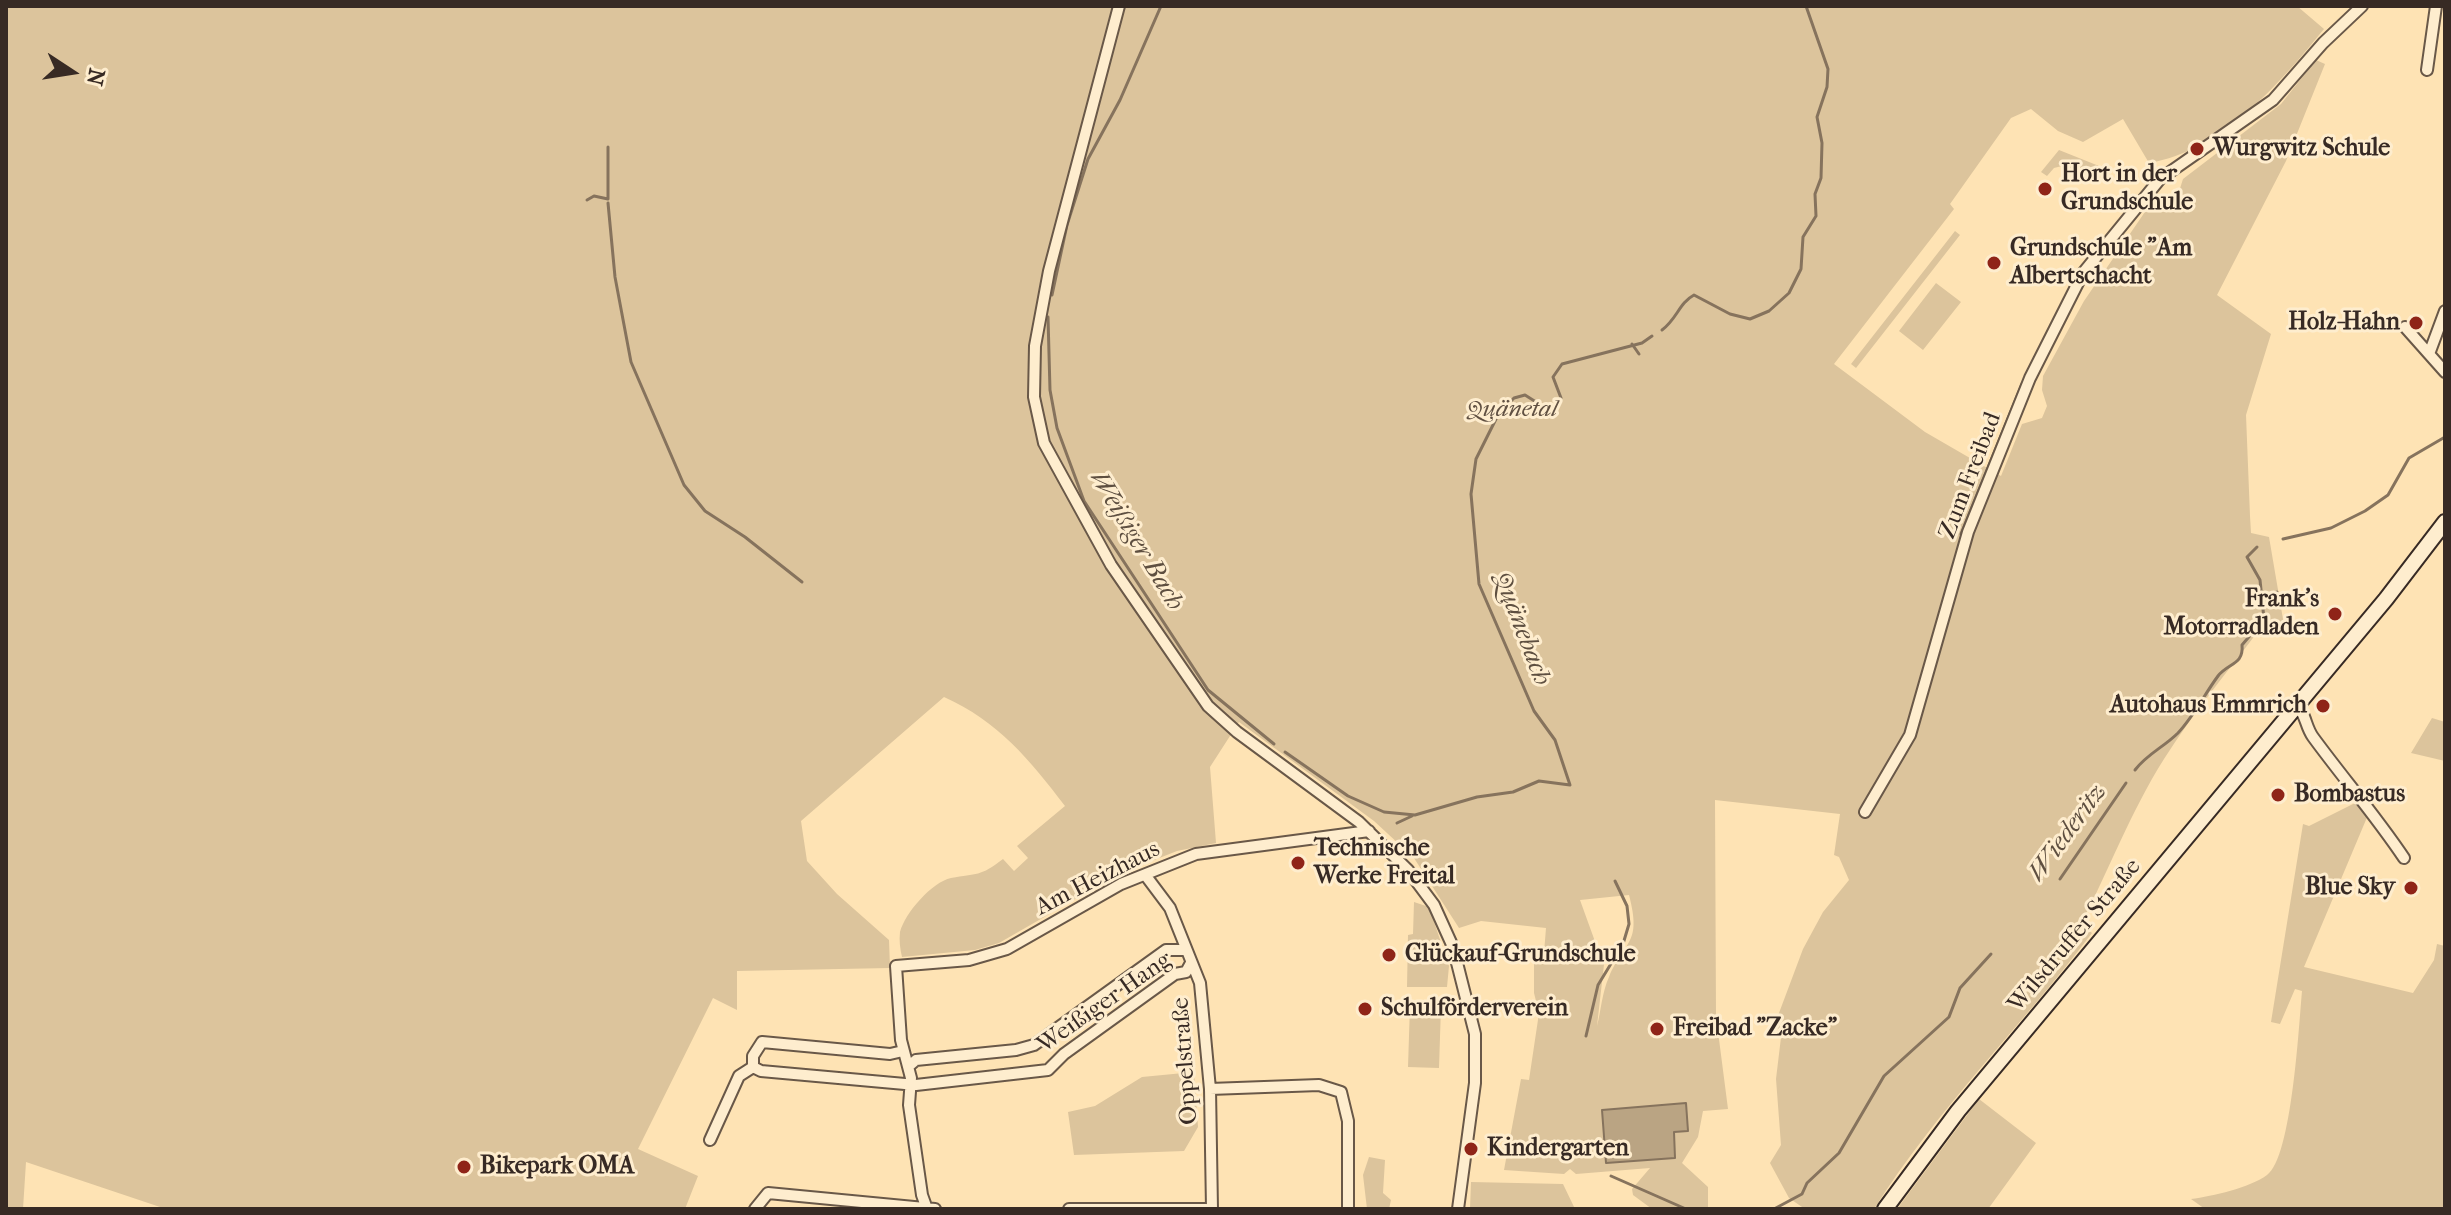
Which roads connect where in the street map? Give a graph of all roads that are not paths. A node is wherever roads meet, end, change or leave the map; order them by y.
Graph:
1 (1119, 6) edge
2 (2362, 6) edge
3 (2436, 6) edge
4 (2427, 70) dead end
5 (2445, 311) edge
6 (2405, 327) dead end
7 (2429, 354) junction
8 (2445, 372) edge
9 (2445, 522) edge
10 (2301, 700) junction
11 (1865, 812) dead end
12 (1369, 831) junction
13 (2404, 858) dead end
14 (1146, 876) junction
15 (1186, 950) junction
16 (1191, 963) junction
17 (903, 1051) junction
18 (753, 1062) junction
19 (909, 1066) junction
20 (910, 1085) junction
21 (1210, 1089) junction
22 (710, 1140) dead end
23 (757, 1208) edge
24 (930, 1208) edge
25 (1069, 1209) edge
26 (1206, 1209) edge
27 (1212, 1209) edge
28 (1348, 1209) edge
29 (1458, 1209) edge
30 (1885, 1209) edge

1 - 12 street
2 - 11 street, Zum Freibad
3 - 4 street
5 - 7 street
6 - 7 street
7 - 8 street
9 - 10 main road, Wilsdruffer Straße
10 - 13 street
10 - 30 main road, Wilsdruffer Straße
12 - 14 street, Am Heizhaus
12 - 29 street
14 - 15 street, Oppelstraße
14 - 17 street, Am Heizhaus
15 - 16 street, Oppelstraße
15 - 19 street, Weißiger Hang
16 - 20 street, Weißiger Hang
16 - 21 street, Oppelstraße
17 - 18 street
17 - 19 street
18 - 20 street, Weißiger Hang
18 - 22 street
19 - 20 street
20 - 24 street
21 - 27 street, Oppelstraße
21 - 28 street
23 - 24 street
25 - 26 street

